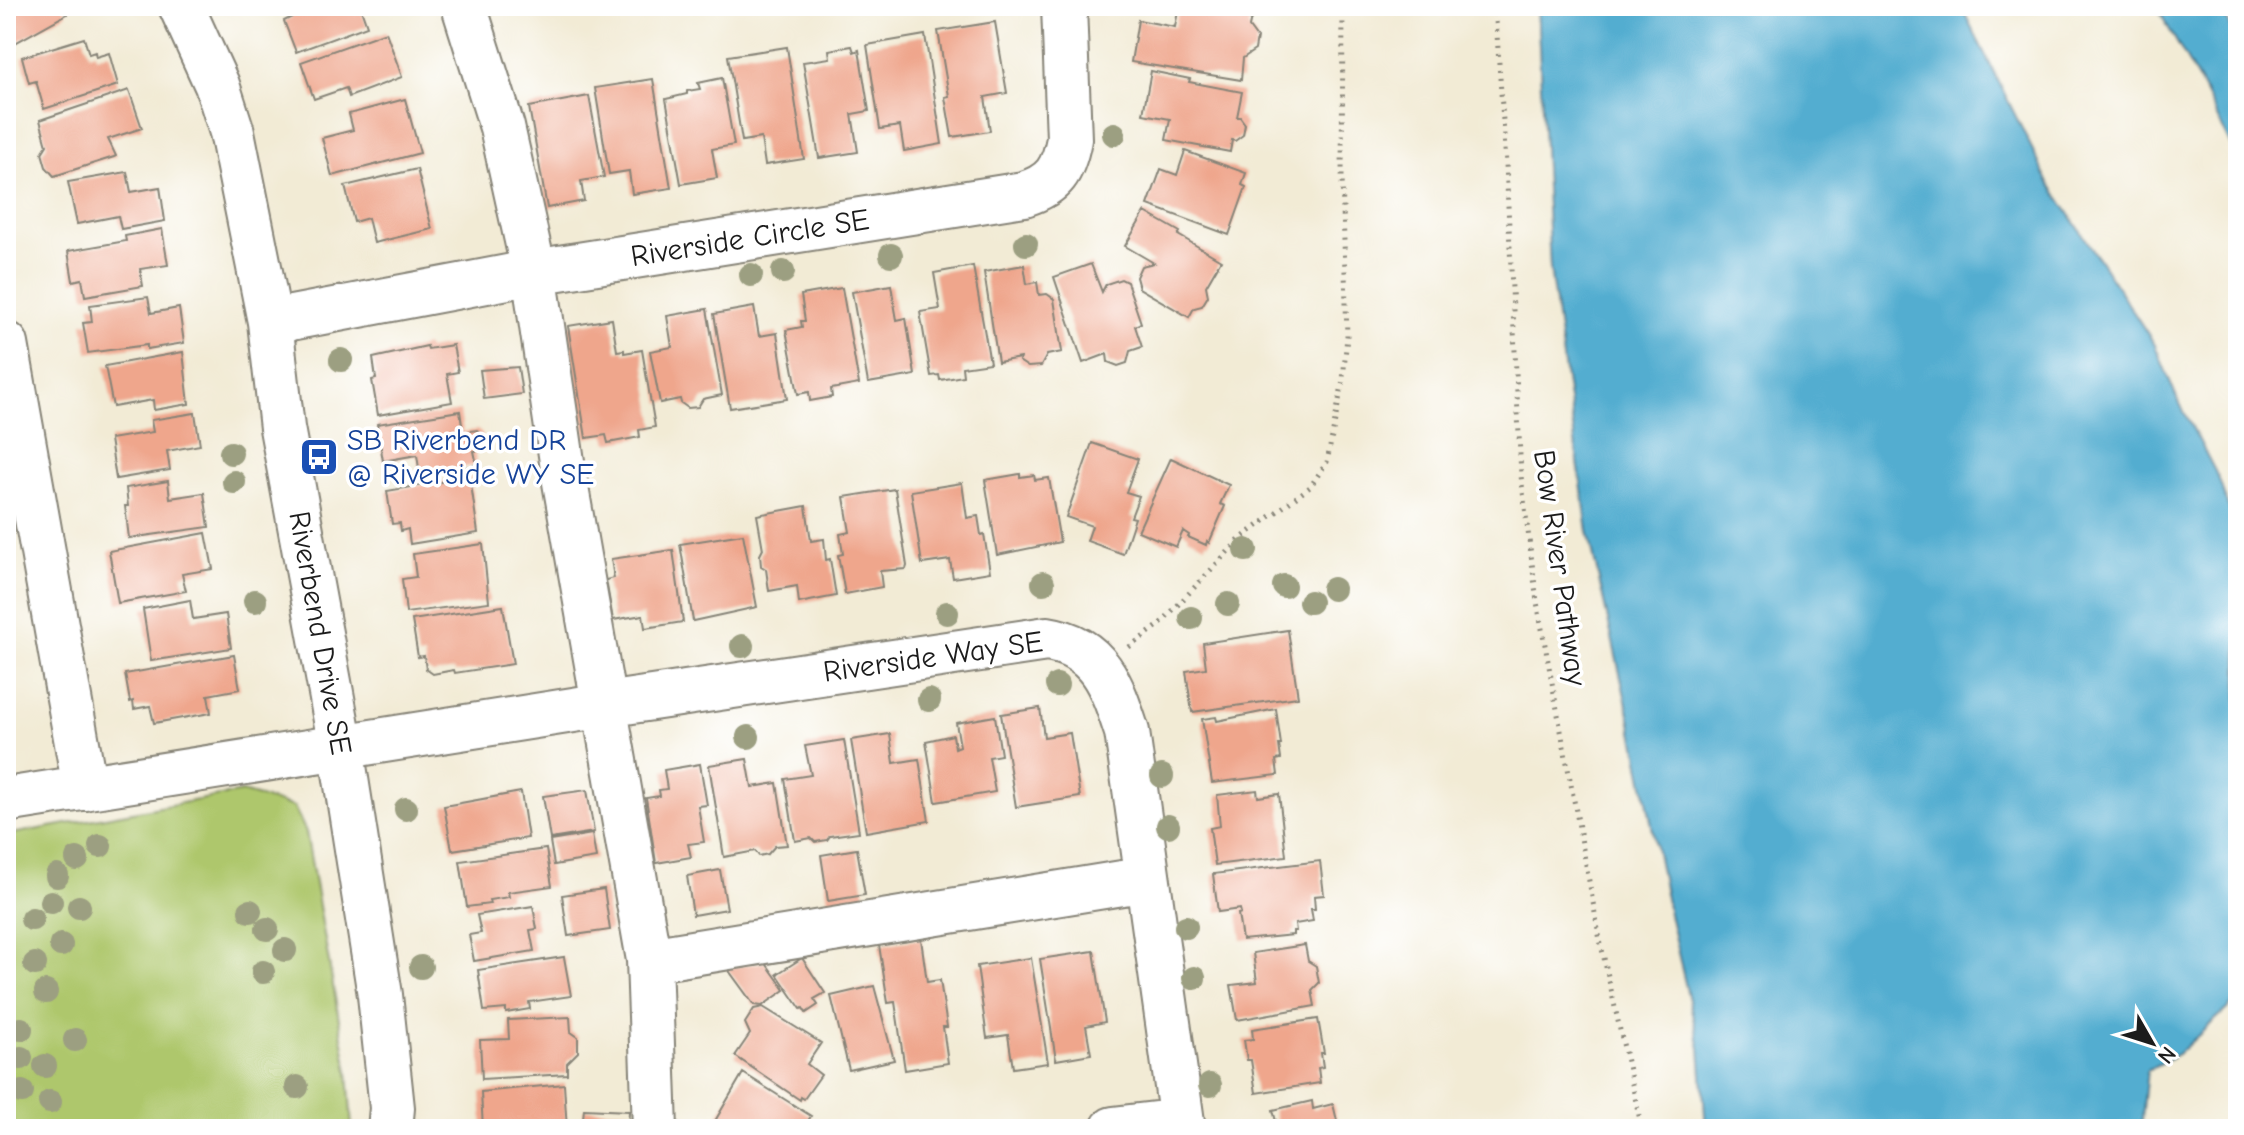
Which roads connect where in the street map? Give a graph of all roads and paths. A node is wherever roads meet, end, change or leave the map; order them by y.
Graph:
1 (181, 6) edge
2 (464, 6) edge
3 (1064, 6) edge
4 (1343, 6) edge
5 (1495, 6) edge
6 (534, 272) junction
7 (270, 322) junction
8 (6, 344) edge
9 (1100, 668) junction
10 (605, 705) junction
11 (341, 747) junction
12 (85, 788) junction
13 (6, 800) edge
14 (1147, 879) junction
15 (649, 960) junction
16 (1182, 1125) edge
17 (390, 1129) edge
18 (655, 1129) edge
19 (1113, 1129) edge
20 (1642, 1129) edge

1 - 7 street, Riverbend Drive SE
2 - 6 street
3 - 6 street, Riverside Circle SE
4 - 9 path
5 - 20 path, Bow River Pathway
6 - 7 street, Riverside Circle SE
6 - 10 street
7 - 11 street, Riverbend Drive SE
8 - 12 street
9 - 10 street, Riverside Way SE
9 - 14 street, Riverside Way SE
10 - 11 street, Riverside Way SE
10 - 15 street
11 - 12 street, Riverside Way SE
11 - 17 street, Riverbend Drive SE
12 - 13 street, Riverside Way SE
14 - 15 street
14 - 16 street, Riverside Way SE
15 - 18 street
16 - 19 street

